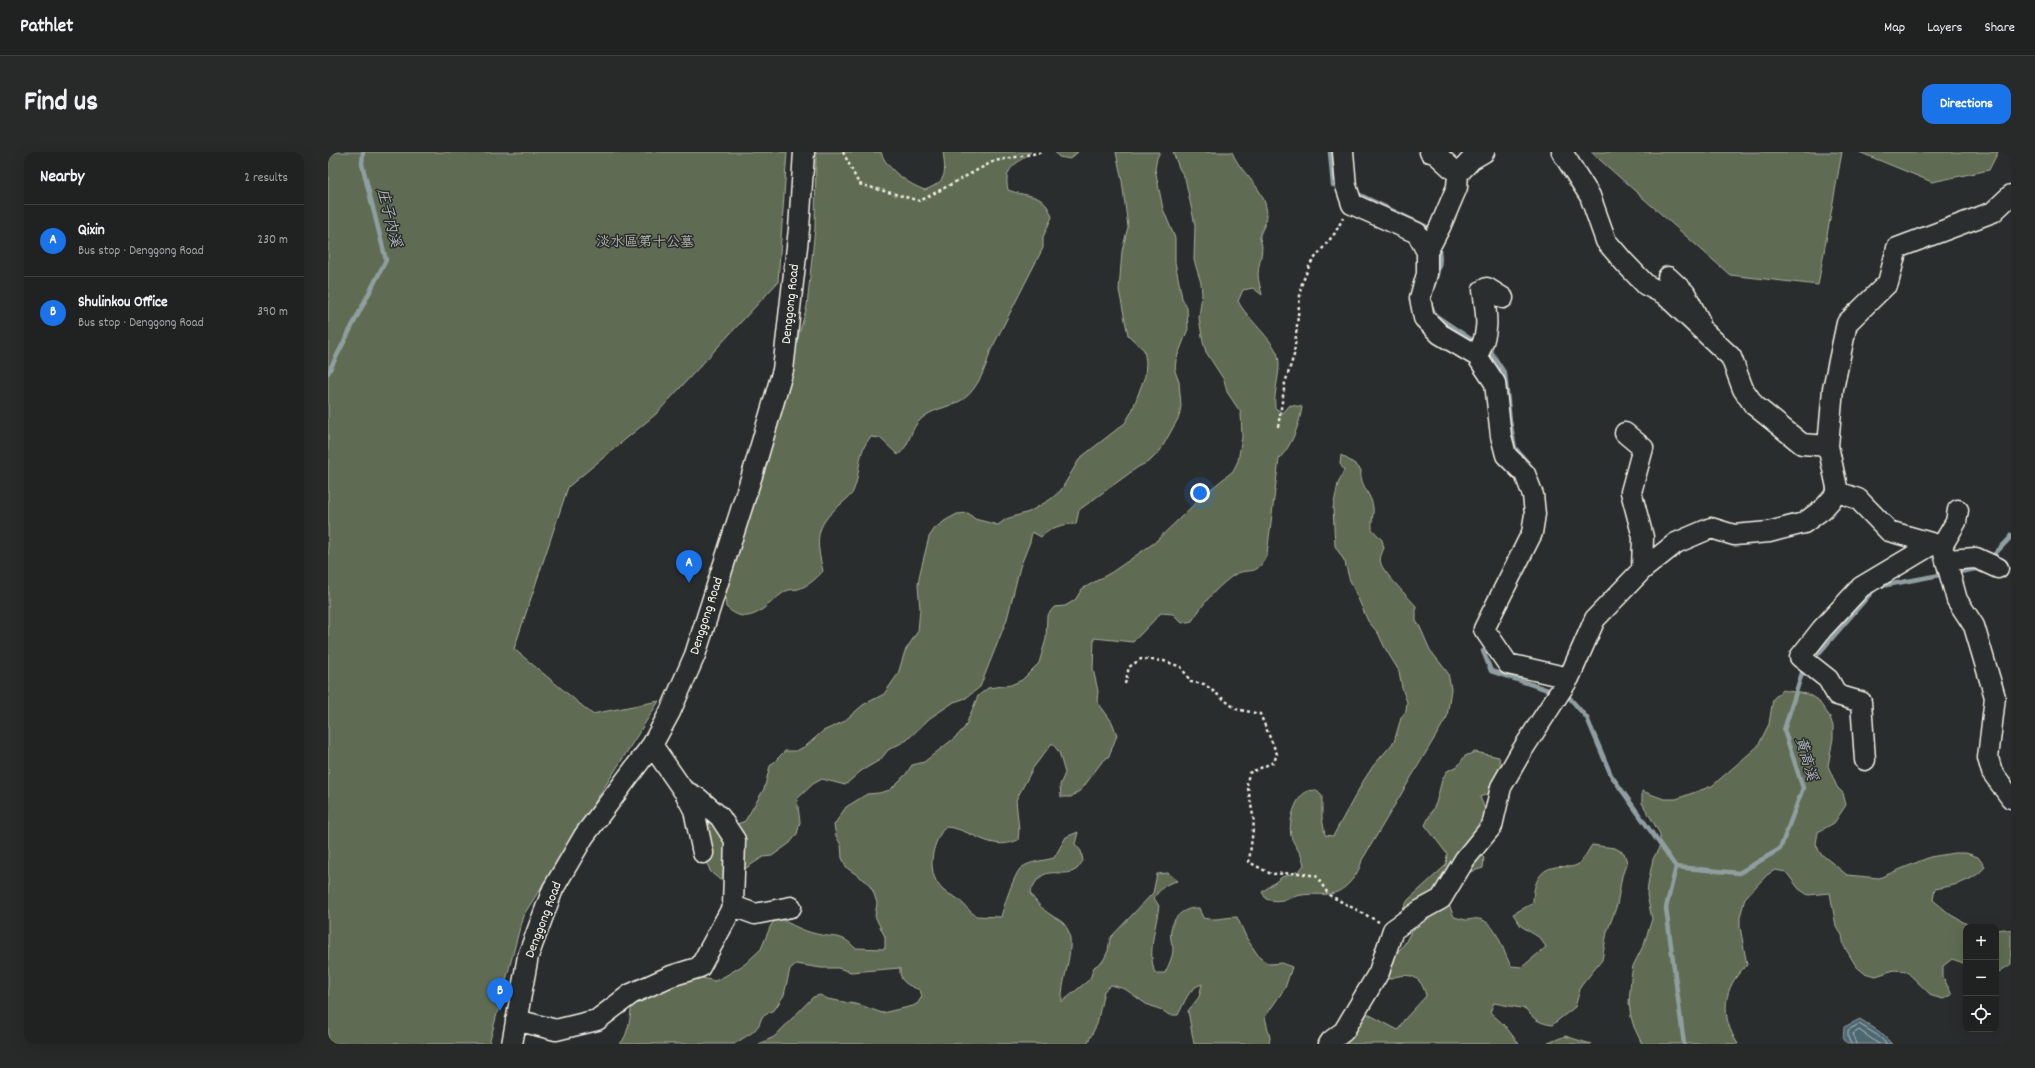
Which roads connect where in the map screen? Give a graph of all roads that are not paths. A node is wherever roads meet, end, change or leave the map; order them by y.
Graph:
1 (804, 152) edge
2 (1343, 152) edge
3 (1430, 152) edge
4 (1484, 152) edge
5 (1562, 152) edge
6 (1458, 174) junction
7 (2011, 195) edge
8 (1427, 252) junction
9 (1668, 278) dead end
10 (1503, 298) dead end
11 (1707, 335) junction
12 (1477, 356) junction
13 (1625, 432) dead end
14 (1828, 446) junction
15 (1838, 492) junction
16 (1958, 510) dead end
17 (1940, 550) junction
18 (1998, 568) dead end
19 (1642, 570) junction
20 (1569, 678) junction
21 (652, 745) junction
22 (1865, 760) dead end
23 (683, 790) junction
24 (2011, 798) edge
25 (703, 853) dead end
26 (733, 906) junction
27 (791, 907) dead end
28 (516, 1020) junction
29 (512, 1044) edge
30 (1329, 1044) edge

1 - 21 street, Denggong Road
2 - 8 street
3 - 6 street
4 - 6 street
5 - 11 street
6 - 8 street
7 - 14 street
8 - 12 street
9 - 11 street
10 - 12 street
11 - 14 street
12 - 20 street
13 - 19 street
14 - 15 street
15 - 17 street
15 - 19 street
16 - 17 street
17 - 18 street
17 - 22 street
17 - 24 street
19 - 20 street
20 - 30 street
21 - 23 street
21 - 28 street, Denggong Road
23 - 25 street
23 - 26 street
26 - 27 street
26 - 28 street
28 - 29 street, Denggong Road

